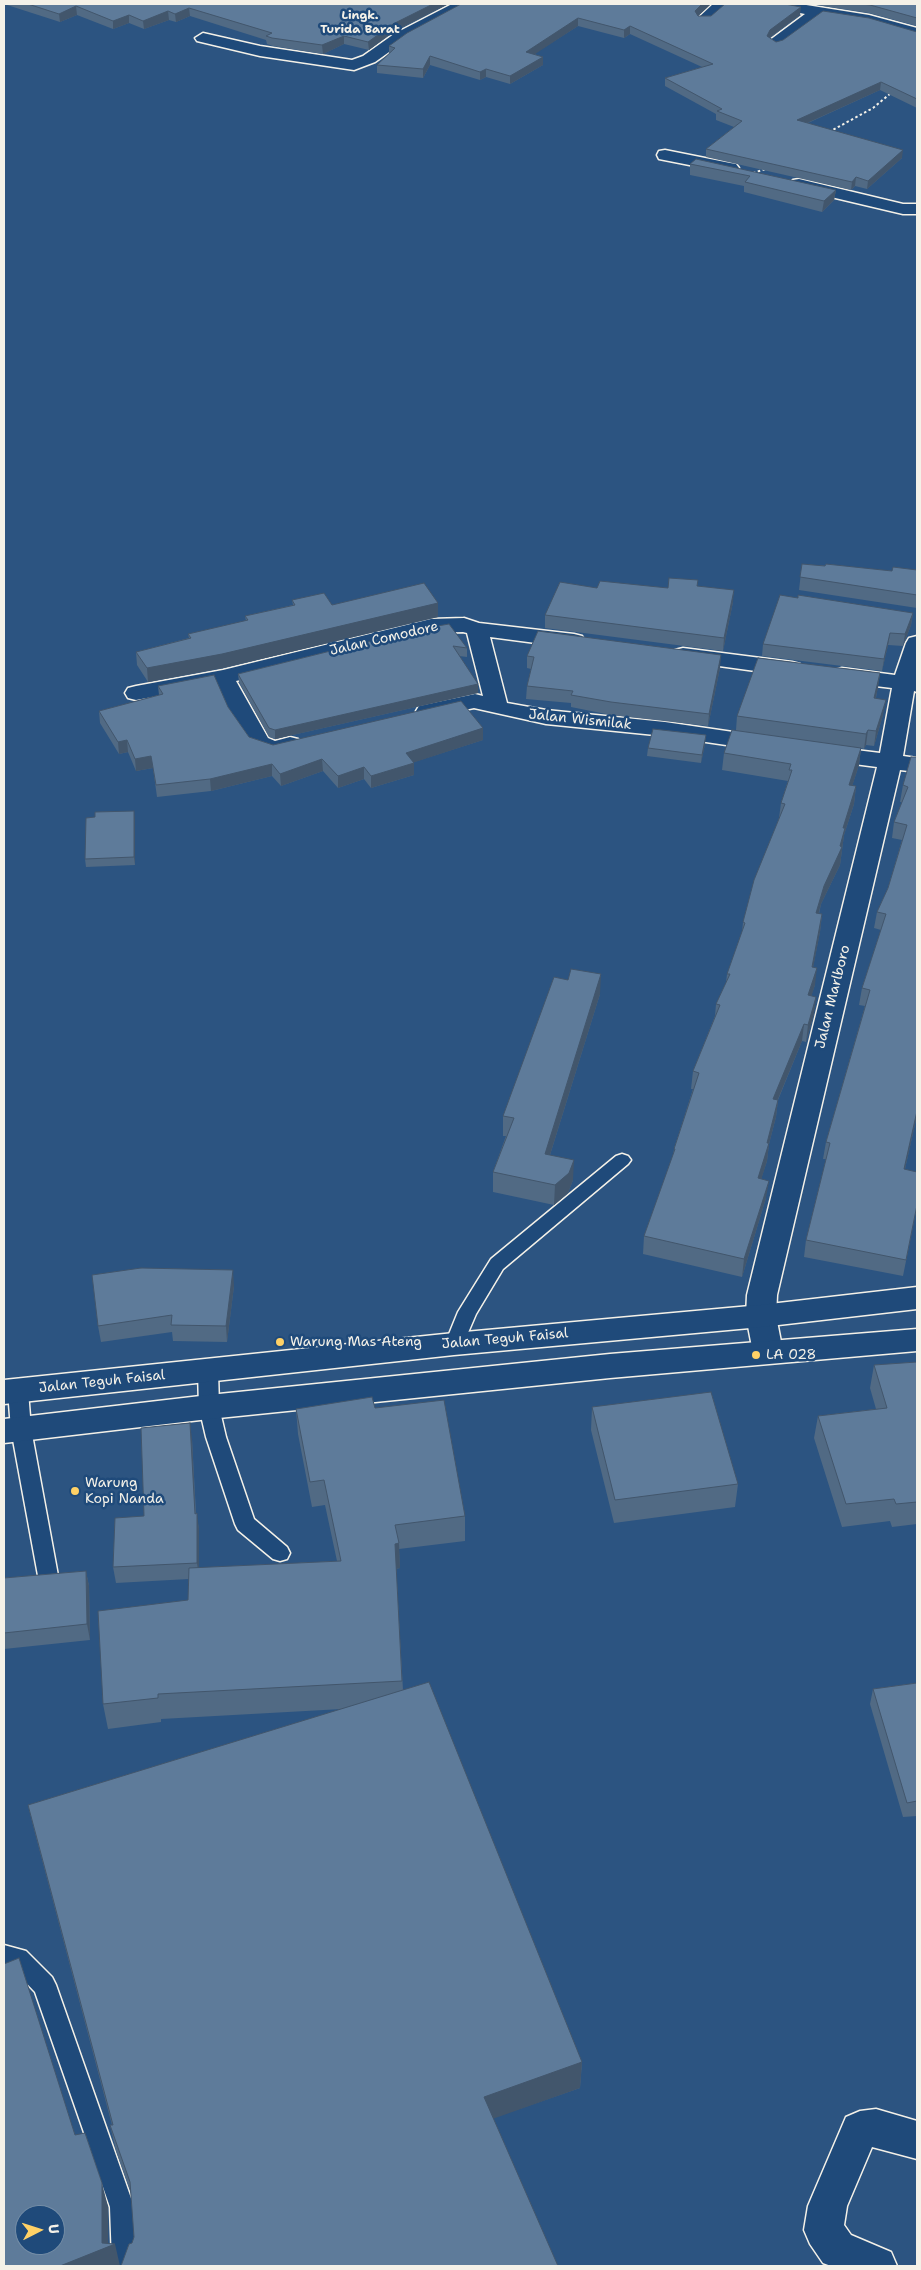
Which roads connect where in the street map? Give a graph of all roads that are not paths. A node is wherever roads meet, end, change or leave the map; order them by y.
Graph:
1 (463, 4) edge
2 (722, 4) edge
3 (774, 4) edge
4 (798, 6) edge
5 (818, 12) junction
6 (704, 20) edge
7 (917, 33) edge
8 (203, 38) dead end
9 (776, 43) edge
10 (665, 155) dead end
11 (762, 171) edge
12 (787, 181) edge
13 (916, 210) edge
14 (477, 629) junction
15 (917, 643) edge
16 (598, 644) edge
17 (658, 652) edge
18 (223, 677) junction
19 (911, 684) edge
20 (136, 693) dead end
21 (497, 708) junction
22 (404, 717) edge
23 (311, 740) edge
24 (904, 764) edge
25 (622, 1160) dead end
26 (917, 1298) edge
27 (761, 1316) junction
28 (917, 1340) edge
29 (454, 1344) junction
30 (768, 1352) junction
31 (208, 1372) junction
32 (11, 1392) edge
33 (209, 1407) junction
34 (12, 1430) edge
35 (280, 1553) dead end
36 (49, 1581) edge
37 (4, 1956) edge
38 (917, 2140) edge
39 (123, 2266) edge
40 (877, 2266) edge

1 - 8 main road
2 - 6 main road
3 - 4 main road
4 - 5 main road
5 - 7 main road
5 - 9 main road
10 - 11 main road
12 - 13 main road
14 - 16 main road, Jalan Comodore
14 - 18 main road, Jalan Comodore
14 - 21 main road
15 - 19 main road, Jalan Marlboro
17 - 19 main road
18 - 20 main road, Jalan Comodore
18 - 23 main road
19 - 24 main road, Jalan Marlboro
21 - 22 main road, Jalan Wismilak
21 - 24 main road, Jalan Wismilak
24 - 27 main road, Jalan Marlboro
25 - 29 lane
26 - 27 main road, Jalan Teguh Faisal
27 - 29 main road, Jalan Teguh Faisal
27 - 30 main road, Jalan Marlboro
28 - 30 main road
29 - 31 main road, Jalan Teguh Faisal
30 - 33 main road
31 - 32 main road, Jalan Teguh Faisal
31 - 33 lane
32 - 34 lane
33 - 34 main road
33 - 35 lane
34 - 36 lane
37 - 39 lane
38 - 40 main road

